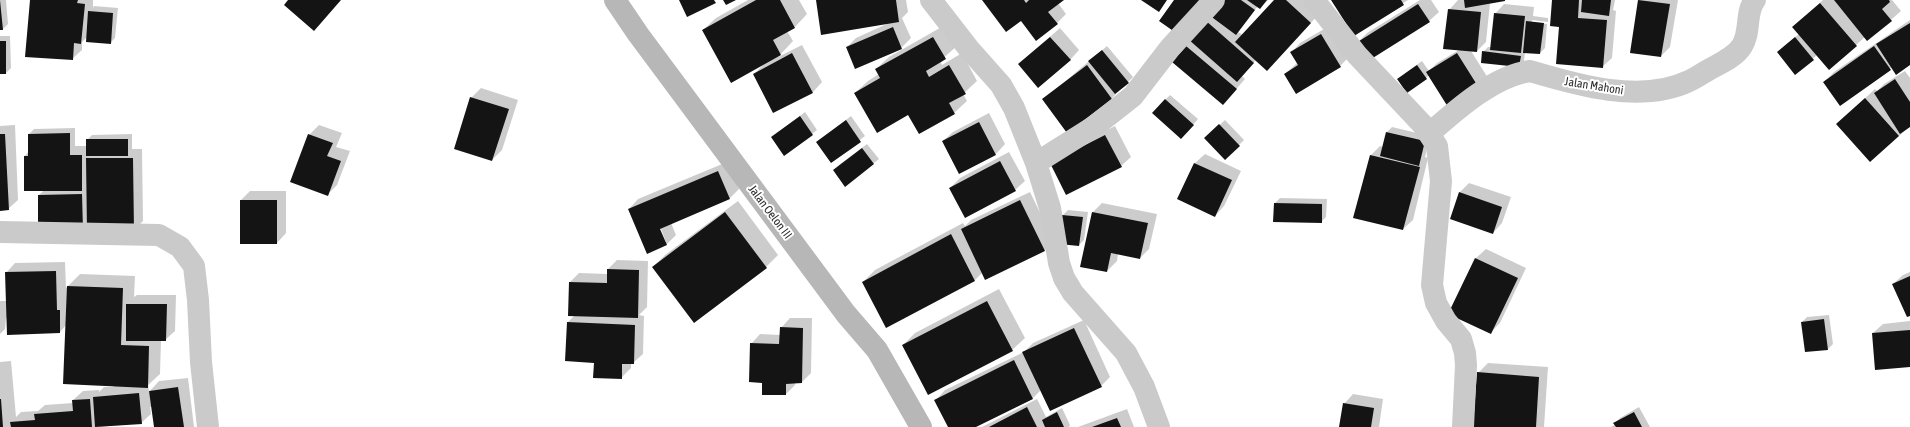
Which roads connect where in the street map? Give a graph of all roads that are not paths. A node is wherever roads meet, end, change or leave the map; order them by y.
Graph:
1 (616, 0) edge
2 (931, 0) edge
3 (1214, 0) edge
4 (1314, 0) edge
5 (1755, 0) edge
6 (1430, 133) junction
7 (1036, 163) junction
8 (0, 232) edge
9 (208, 427) edge
10 (921, 427) edge
11 (1159, 427) edge
12 (1463, 427) edge

1 - 10 street, Jalan Oelon III
2 - 7 street
3 - 7 street
4 - 6 street
5 - 6 street, Jalan Mahoni
6 - 12 street
7 - 11 street
8 - 9 street

